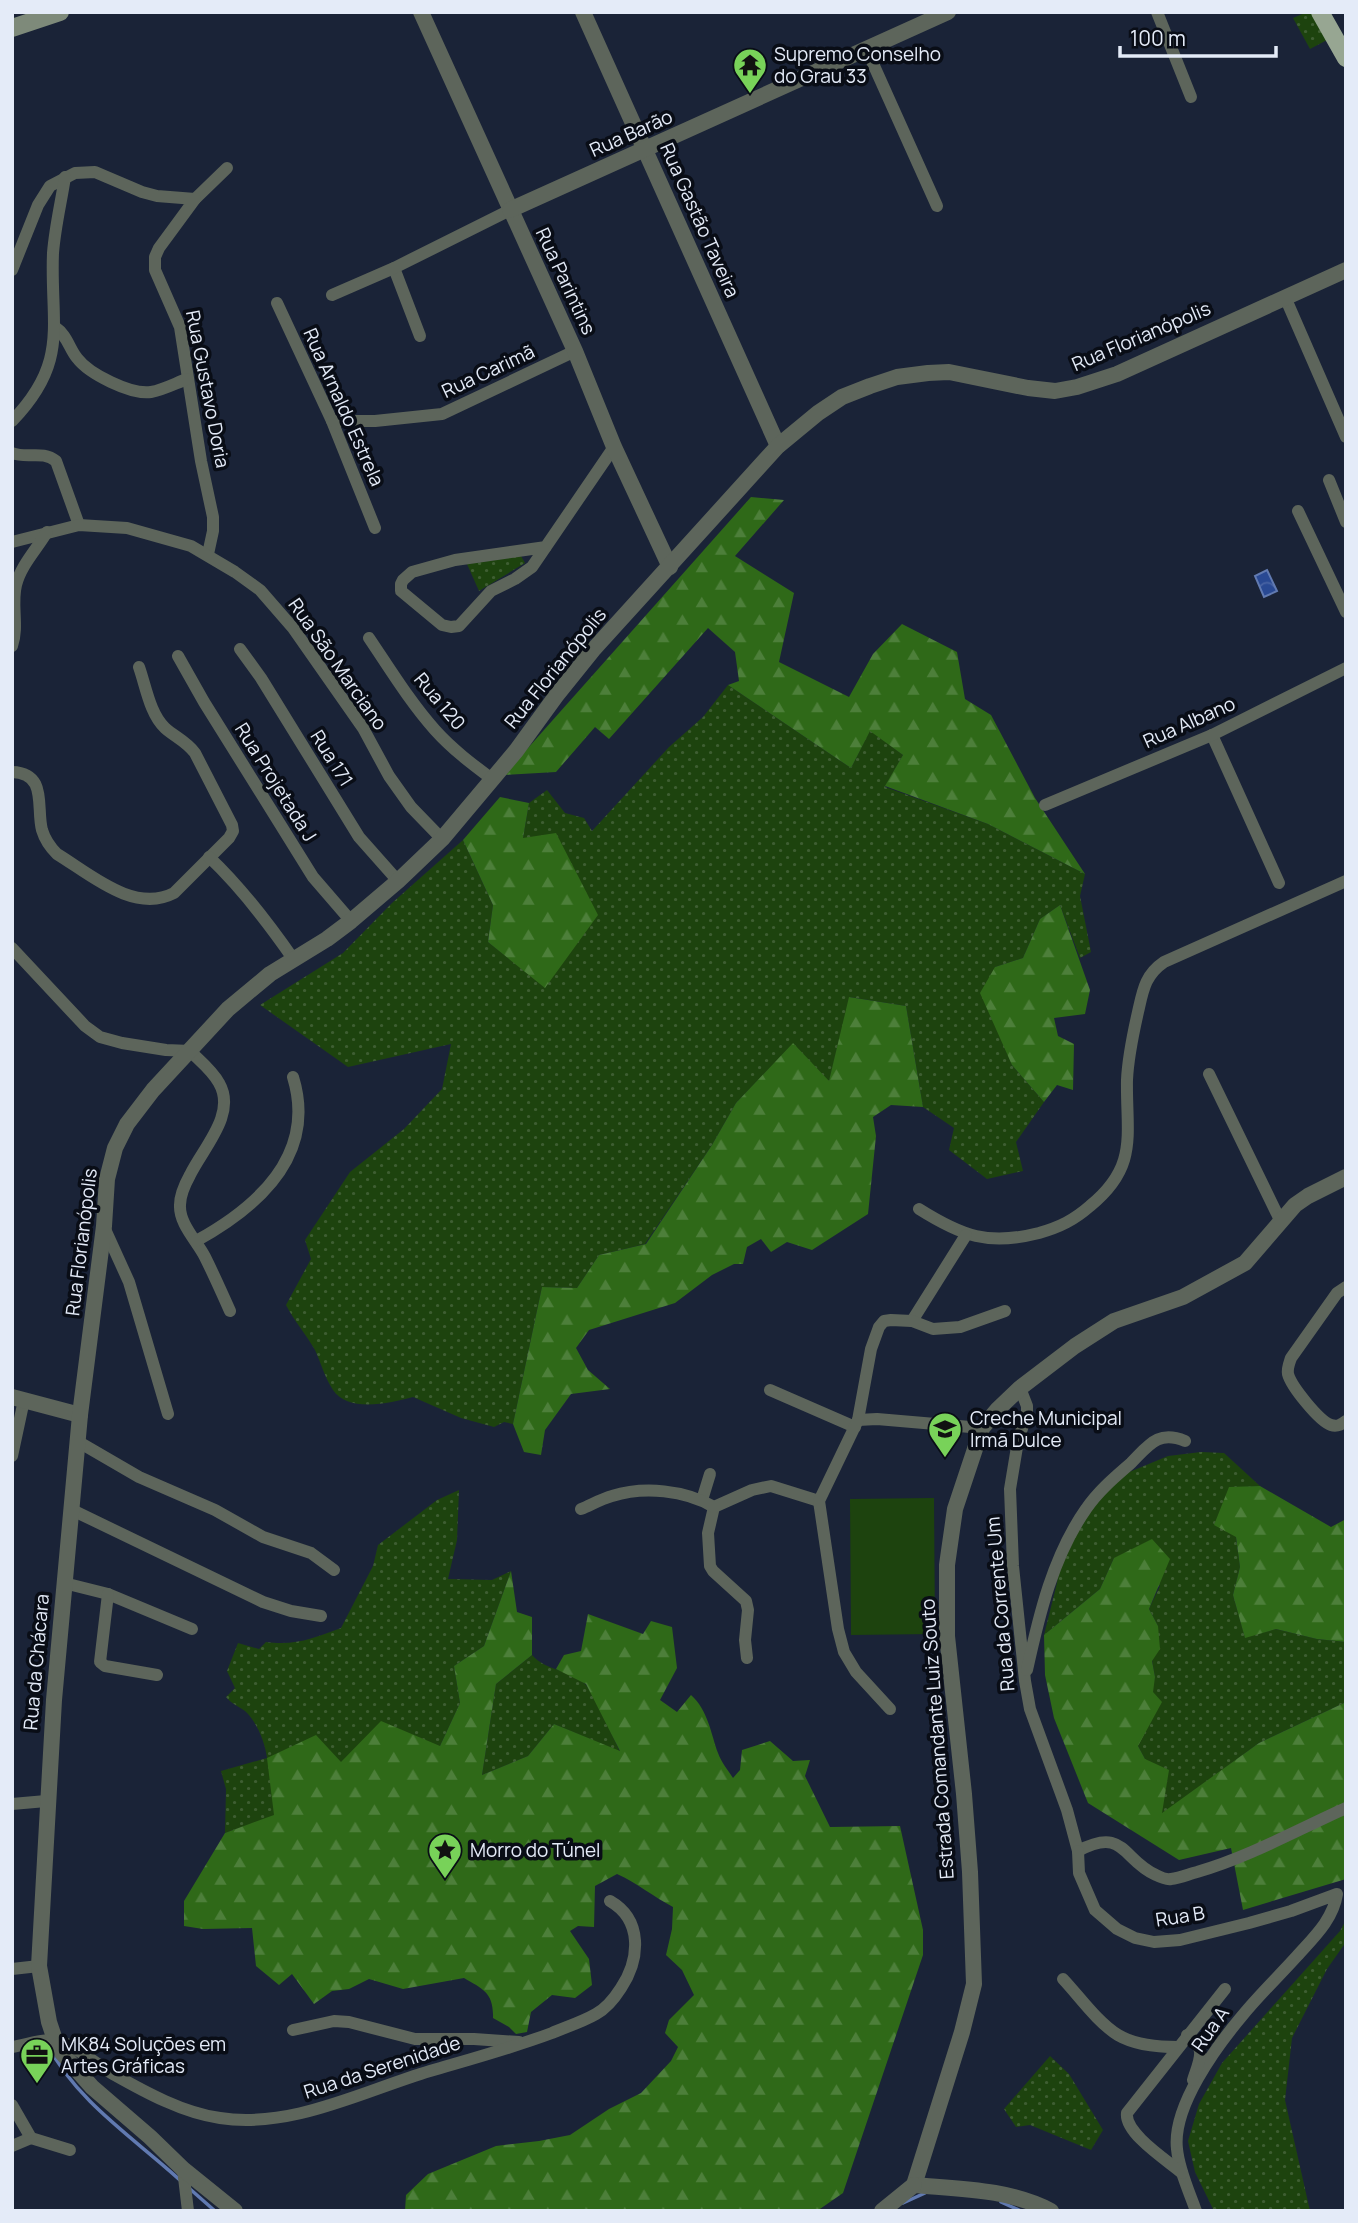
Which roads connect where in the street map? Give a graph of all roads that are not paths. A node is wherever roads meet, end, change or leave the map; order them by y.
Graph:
1 (60, 12) edge
2 (421, 12) edge
3 (583, 12) edge
4 (948, 12) edge
5 (1157, 12) edge
6 (1320, 12) edge
7 (12, 28) edge
8 (866, 48) junction
9 (1346, 58) edge
10 (1191, 97) dead end
11 (645, 151) junction
12 (227, 167) dead end
13 (65, 177) junction
14 (195, 199) junction
15 (937, 205) dead end
16 (510, 210) junction
17 (394, 268) junction
18 (12, 270) edge
19 (1346, 270) edge
20 (332, 295) dead end
21 (1285, 297) junction
22 (277, 303) dead end
23 (55, 327) junction
24 (420, 336) dead end
25 (575, 351) junction
26 (187, 379) junction
27 (12, 421) edge
28 (332, 421) junction
29 (1346, 436) edge
30 (778, 446) junction
31 (614, 447) junction
32 (12, 453) edge
33 (1329, 480) dead end
34 (1298, 511) dead end
35 (1346, 522) edge
36 (79, 525) junction
37 (375, 527) dead end
38 (47, 532) junction
39 (12, 542) edge
40 (546, 547) junction
41 (208, 554) junction
42 (670, 567) junction
43 (1346, 612) edge
44 (369, 638) dead end
45 (12, 646) edge
46 (240, 649) dead end
47 (178, 656) dead end
48 (139, 667) dead end
49 (1346, 668) edge
50 (1212, 735) junction
51 (12, 772) edge
52 (492, 779) junction
53 (1045, 806) dead end
54 (442, 839) junction
55 (209, 858) junction
56 (398, 881) junction
57 (1346, 881) edge
58 (1279, 883) dead end
59 (351, 921) junction
60 (12, 948) edge
61 (295, 960) junction
62 (190, 1051) junction
63 (1209, 1074) dead end
64 (293, 1077) dead end
65 (1346, 1177) edge
66 (919, 1209) dead end
67 (1281, 1222) junction
68 (104, 1226) junction
69 (966, 1235) junction
70 (196, 1241) junction
71 (1346, 1287) edge
72 (230, 1311) dead end
73 (1004, 1311) dead end
74 (912, 1321) junction
75 (1020, 1388) junction
76 (769, 1390) dead end
77 (18, 1399) edge
78 (168, 1414) dead end
79 (80, 1415) junction
80 (1346, 1421) edge
81 (856, 1424) junction
82 (982, 1428) junction
83 (77, 1441) junction
84 (1185, 1441) dead end
85 (12, 1456) edge
86 (710, 1474) dead end
87 (702, 1500) junction
88 (820, 1501) junction
89 (714, 1507) junction
90 (581, 1509) dead end
91 (70, 1510) junction
92 (334, 1570) dead end
93 (64, 1583) junction
94 (107, 1594) junction
95 (321, 1616) dead end
96 (191, 1629) dead end
97 (747, 1658) dead end
98 (157, 1675) dead end
99 (1024, 1681) junction
100 (890, 1709) dead end
101 (46, 1801) junction
102 (12, 1804) edge
103 (1346, 1808) edge
104 (1078, 1851) junction
105 (1337, 1894) joint
106 (610, 1901) dead end
107 (39, 1966) junction
108 (12, 1969) edge
109 (1063, 1979) dead end
110 (1224, 1989) dead end
111 (293, 2030) dead end
112 (1187, 2035) junction
113 (55, 2040) junction
114 (526, 2042) junction
115 (12, 2047) edge
116 (1178, 2047) junction
117 (1189, 2094) junction
118 (12, 2105) edge
119 (31, 2138) junction
120 (12, 2146) edge
121 (71, 2150) dead end
122 (183, 2169) junction
123 (1182, 2173) junction
124 (914, 2185) junction
125 (188, 2211) edge
126 (235, 2211) edge
127 (881, 2211) edge
128 (1051, 2211) edge
129 (1195, 2211) edge

1 - 7 main road
2 - 16 street, Rua Parintins
3 - 11 street, Rua Gastão Taveira
4 - 8 street, Rua Barão
5 - 10 street
6 - 9 main road
8 - 11 street, Rua Barão
8 - 15 street
11 - 16 street, Rua Barão
11 - 30 street, Rua Gastão Taveira
12 - 14 street
13 - 14 street
13 - 18 street
13 - 23 street
14 - 26 street, Rua Gustavo Doria
16 - 17 street, Rua Barão
16 - 25 street, Rua Parintins
17 - 20 street, Rua Barão
17 - 24 street
19 - 21 street, Rua Florianópolis
21 - 29 street
21 - 30 street, Rua Florianópolis
22 - 28 street, Rua Arnaldo Estrela
23 - 26 street
23 - 27 street
25 - 28 street, Rua Carimã
25 - 31 street, Rua Parintins
26 - 41 street, Rua Gustavo Doria
28 - 37 street, Rua Arnaldo Estrela
30 - 42 street, Rua Florianópolis
31 - 40 street
31 - 42 street, Rua Parintins
32 - 36 street
33 - 35 street
34 - 43 street
36 - 38 street, Rua São Marciano
36 - 41 street, Rua São Marciano
38 - 39 street, Rua São Marciano
38 - 45 street
40 - 40 street
41 - 54 street, Rua São Marciano
42 - 52 street, Rua Florianópolis
44 - 52 street, Rua 120
46 - 56 street, Rua 171
47 - 59 street, Rua Projetada J
48 - 55 street
49 - 50 street, Rua Albano
50 - 53 street, Rua Albano
50 - 58 street
51 - 55 street
52 - 54 street, Rua Florianópolis
54 - 56 street, Rua Florianópolis
55 - 61 street
56 - 59 street, Rua Florianópolis
57 - 69 street
59 - 61 street, Rua Florianópolis
60 - 62 street
61 - 62 street, Rua Florianópolis
62 - 68 street, Rua Florianópolis
62 - 70 street
63 - 67 street
64 - 70 street
65 - 67 street, Estrada Comandante Luiz Souto
66 - 69 street
67 - 75 street, Estrada Comandante Luiz Souto
68 - 78 street
68 - 79 street, Rua Florianópolis
69 - 74 street
70 - 72 street
71 - 80 street
73 - 74 street
74 - 81 street
75 - 82 street, Estrada Comandante Luiz Souto
75 - 99 street, Rua da Corrente Um
76 - 81 street
77 - 79 street
77 - 85 street
79 - 83 street, Rua da Chácara
81 - 82 street
81 - 88 street
82 - 124 street, Estrada Comandante Luiz Souto
83 - 91 street, Rua da Chácara
83 - 92 street
84 - 99 street
86 - 87 street
87 - 89 street
87 - 90 street
88 - 89 street
88 - 100 street
89 - 97 street
91 - 93 street, Rua da Chácara
91 - 95 street
93 - 94 street
93 - 101 street, Rua da Chácara
94 - 96 street
94 - 98 street
99 - 104 street, Rua da Corrente Um
101 - 102 street
101 - 107 street, Rua da Chácara
103 - 104 street
104 - 105 street, Rua B
105 - 117 street, Rua A
106 - 114 street, Rua da Serenidade
107 - 108 street
107 - 113 street, Rua da Chácara
109 - 116 street
110 - 112 street
111 - 114 street
112 - 116 street
112 - 117 street
113 - 114 street, Rua da Serenidade
113 - 115 street
113 - 122 street, Rua da Chácara
116 - 123 street
117 - 123 street, Rua A
118 - 119 street
119 - 120 street
119 - 121 street
122 - 125 street
122 - 126 street, Rua da Chácara
123 - 129 street, Rua A
124 - 127 street
124 - 128 street

